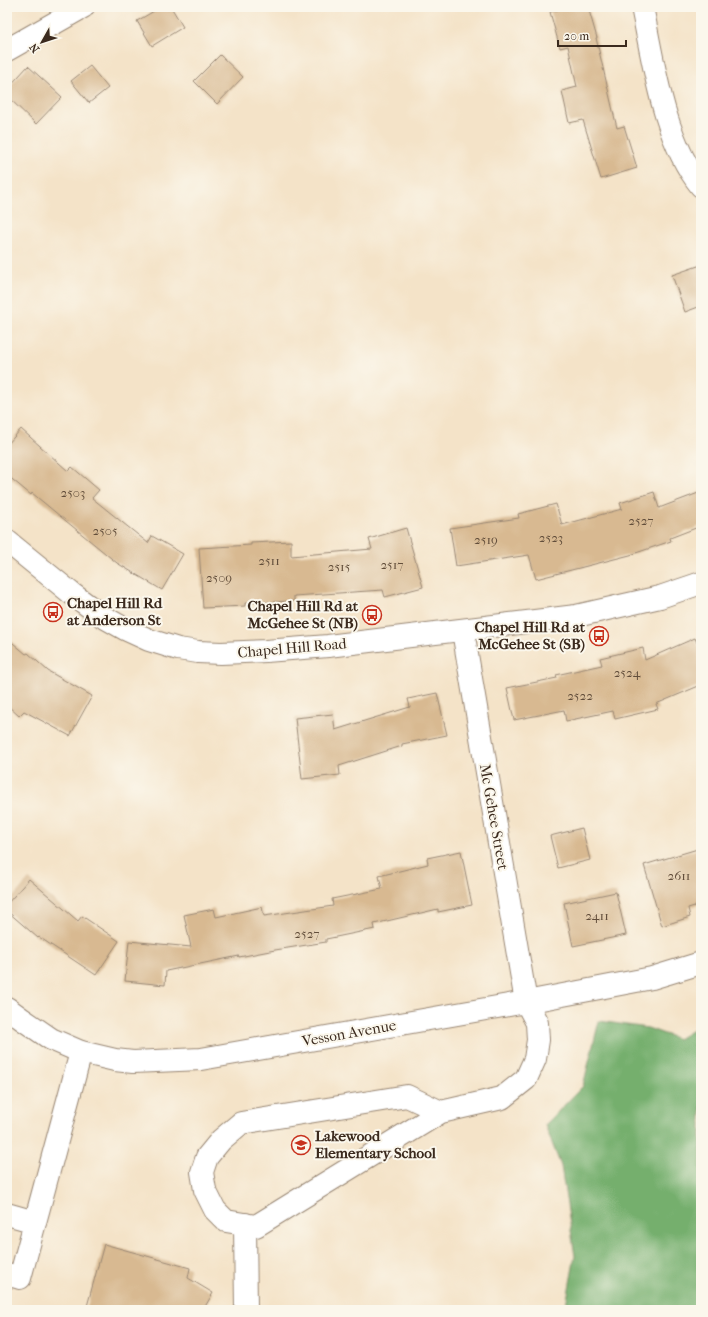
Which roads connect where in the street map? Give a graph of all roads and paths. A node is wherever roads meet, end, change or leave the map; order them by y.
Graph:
1 (83, 7) edge
2 (642, 7) edge
3 (7, 50) edge
4 (701, 186) edge
5 (7, 542) edge
6 (701, 584) edge
7 (463, 631) junction
8 (701, 963) edge
9 (526, 1002) junction
10 (7, 1008) edge
11 (81, 1052) junction
12 (441, 1112) junction
13 (7, 1214) edge
14 (35, 1222) junction
15 (245, 1224) junction
16 (7, 1274) edge
17 (246, 1310) edge

1 - 3 street
2 - 4 street
5 - 7 street, Chapel Hill Road
6 - 7 street, Chapel Hill Road
7 - 9 street, Mc Gehee Street
8 - 9 street, Vesson Avenue
9 - 11 street, Vesson Avenue
9 - 12 street, Mc Gehee Street
10 - 11 street, Vesson Avenue
11 - 14 street
12 - 15 street, Mc Gehee Street
12 - 15 street, Mc Gehee Street
13 - 14 street
14 - 16 street
15 - 17 street

